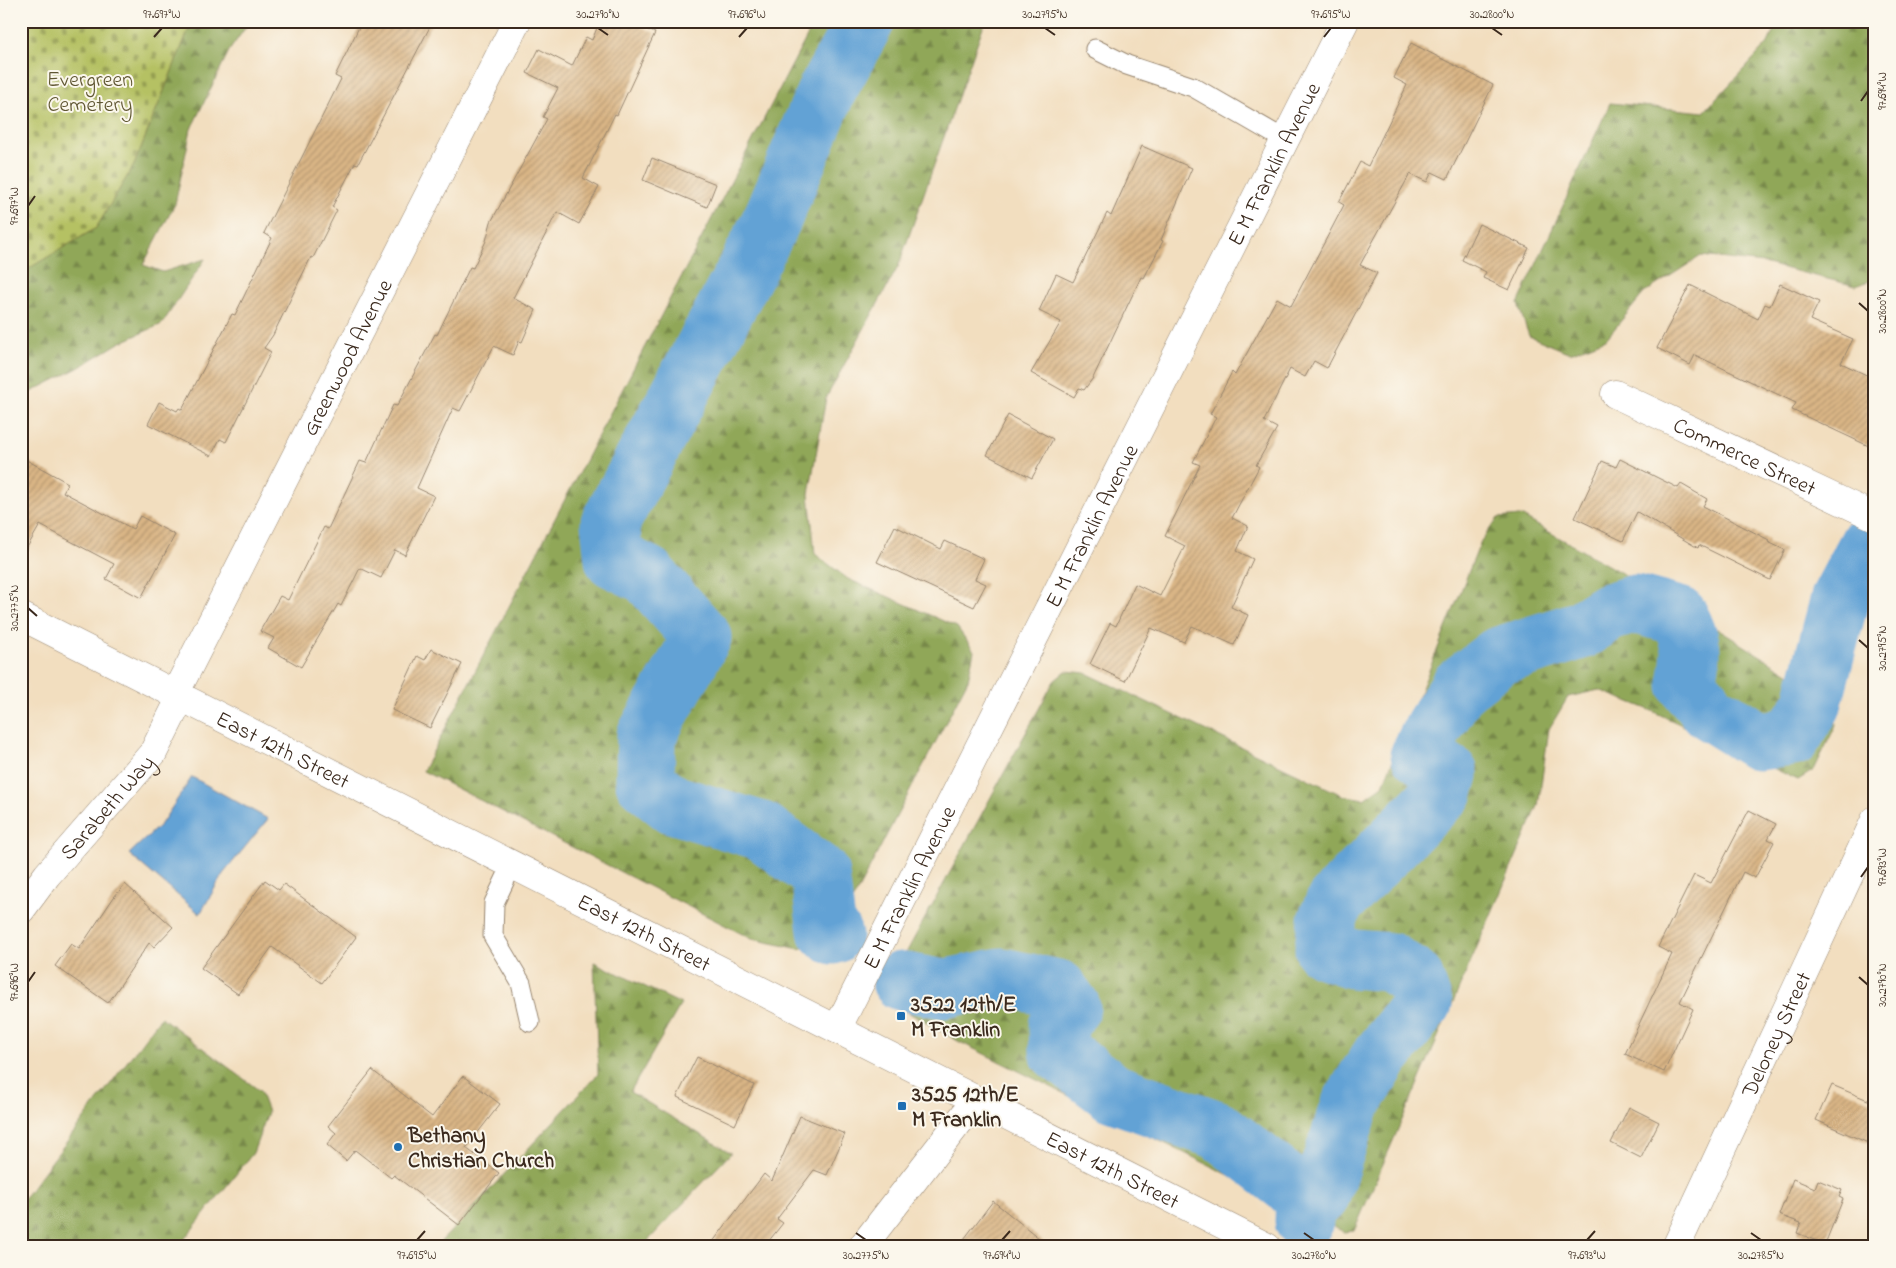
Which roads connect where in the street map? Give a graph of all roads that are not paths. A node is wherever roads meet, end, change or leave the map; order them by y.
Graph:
1 (517, 21) edge
2 (1345, 21) edge
3 (1094, 49) dead end
4 (1285, 140) junction
5 (1615, 394) dead end
6 (1875, 517) edge
7 (21, 616) edge
8 (178, 695) junction
9 (1875, 820) edge
10 (512, 865) junction
11 (21, 910) edge
12 (530, 1022) dead end
13 (837, 1029) junction
14 (976, 1100) junction
15 (862, 1247) edge
16 (1267, 1247) edge
17 (1676, 1247) edge

1 - 8 street, Greenwood Avenue
2 - 4 street, E M Franklin Avenue
3 - 4 lane
4 - 13 street, E M Franklin Avenue
5 - 6 street, Commerce Street
7 - 8 street, East 12th Street
8 - 10 street, East 12th Street
8 - 11 street, Sarabeth Way
9 - 17 street, Deloney Street
10 - 12 lane
10 - 13 street, East 12th Street
13 - 14 street, East 12th Street
14 - 15 street
14 - 16 street, East 12th Street

